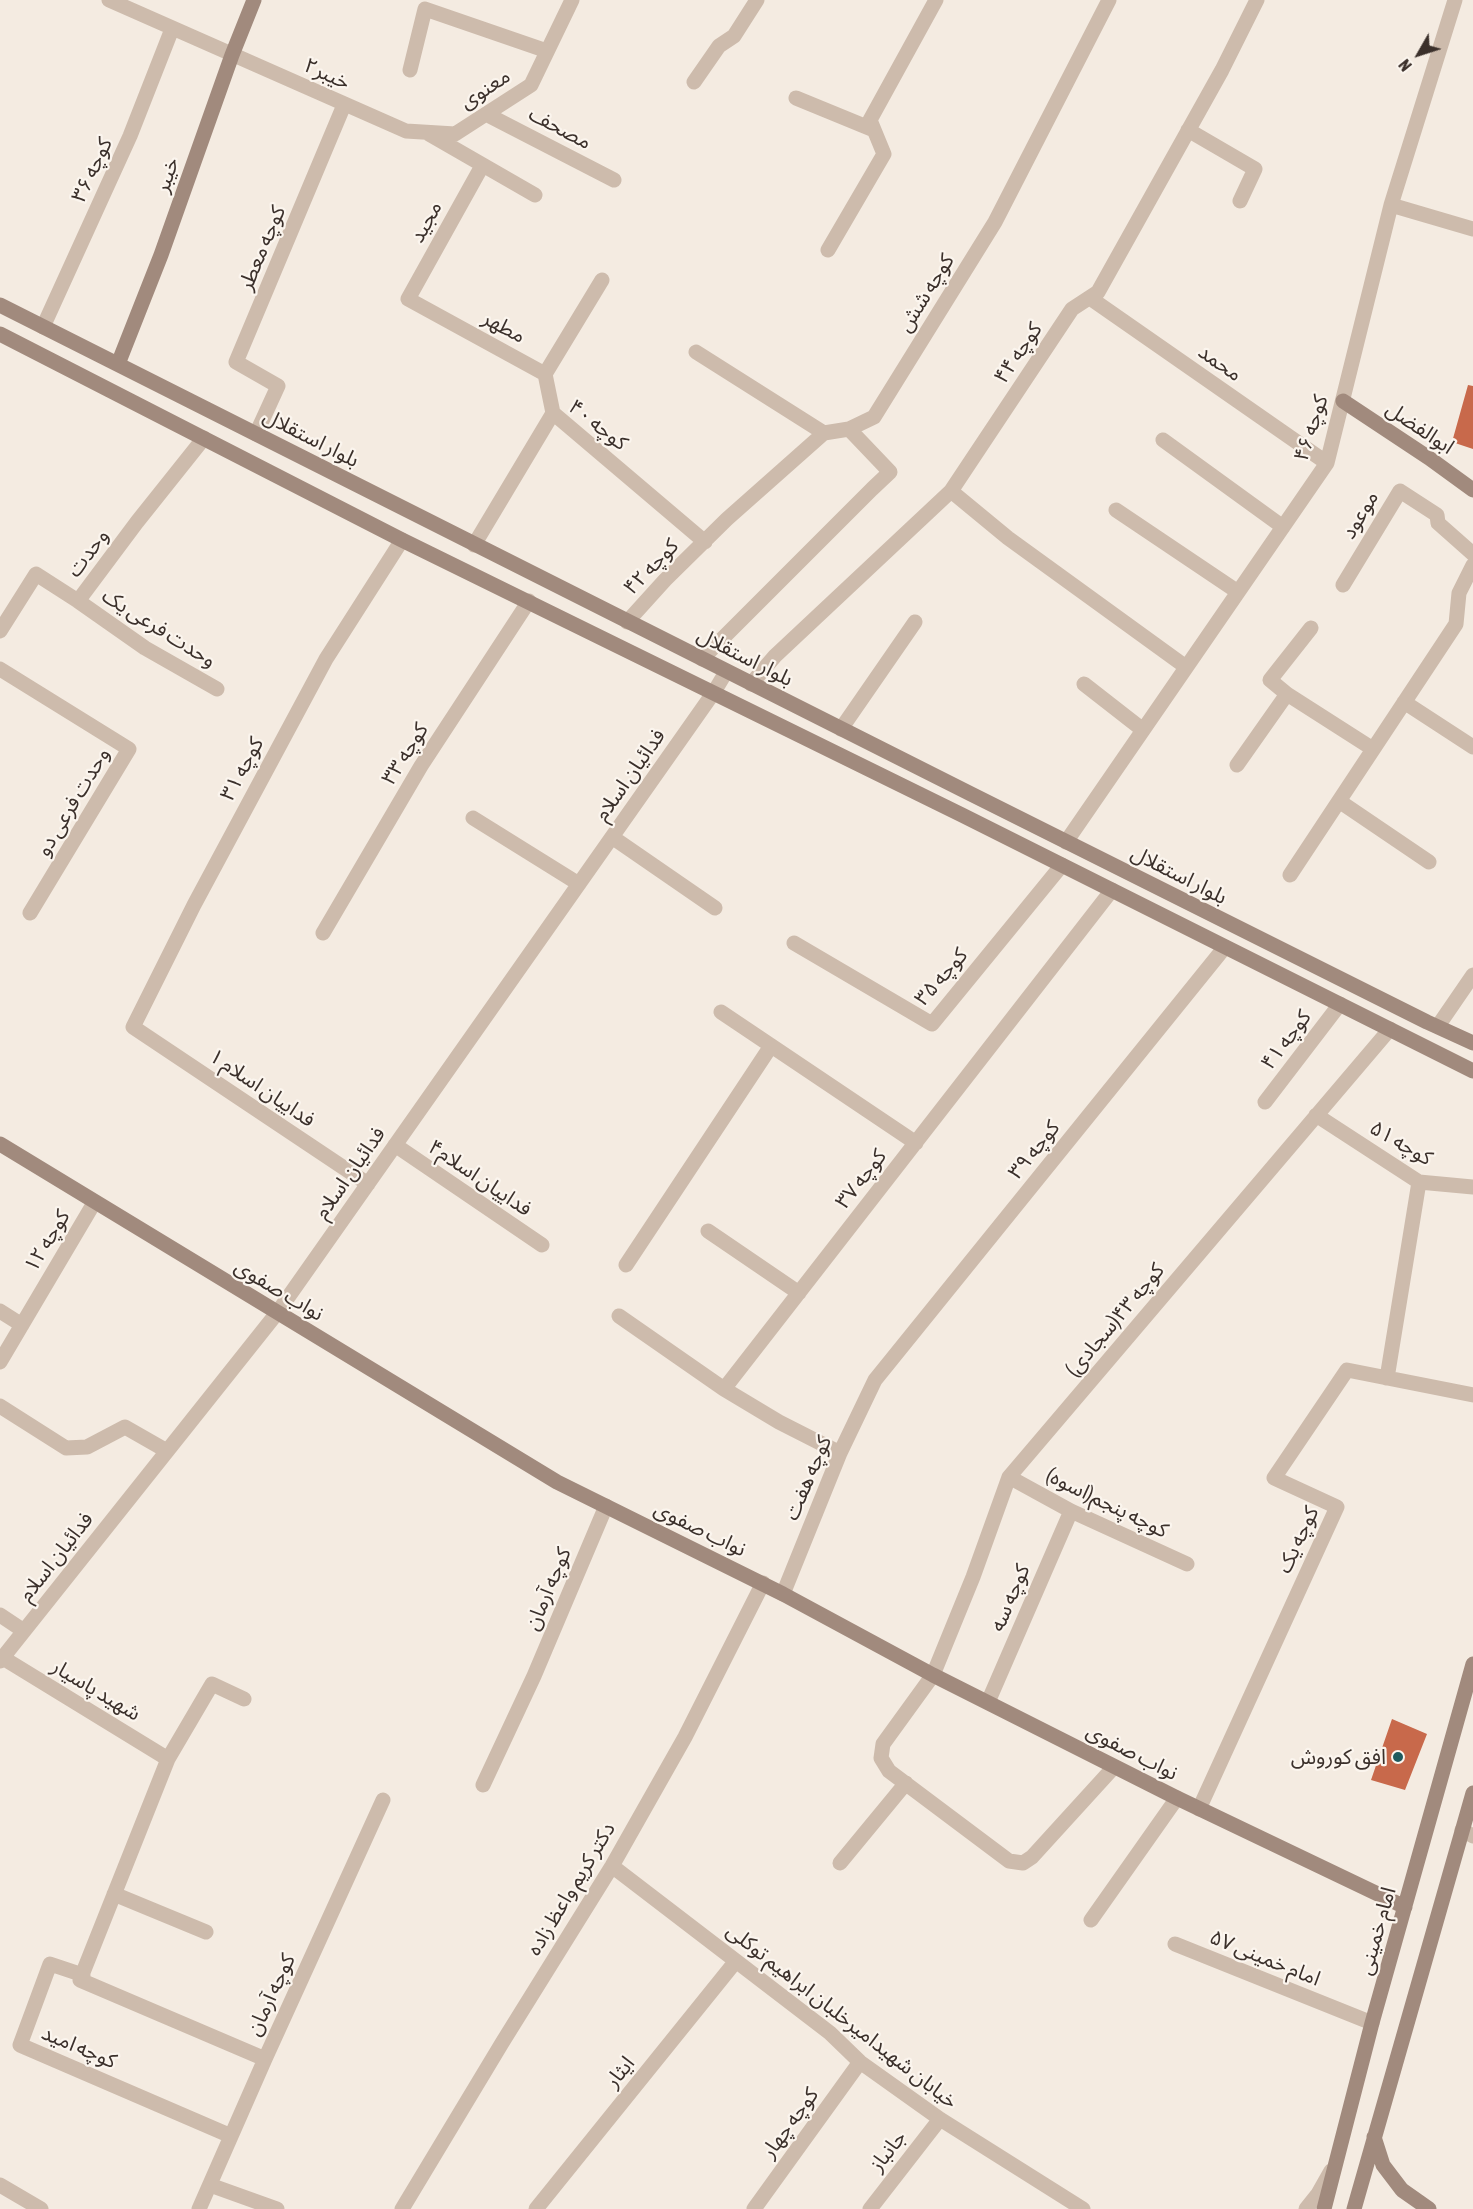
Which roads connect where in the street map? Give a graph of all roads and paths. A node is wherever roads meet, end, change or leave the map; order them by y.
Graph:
1 (109, 0) edge
2 (254, 0) edge
3 (572, 0) edge
4 (757, 0) edge
5 (936, 0) edge
6 (1109, 0) edge
7 (1257, 0) edge
8 (1455, 0) edge
9 (172, 29) junction
10 (547, 51) junction
11 (232, 55) junction
12 (410, 69) dead end
13 (694, 82) dead end
14 (796, 98) dead end
15 (344, 105) junction
16 (486, 114) junction
17 (874, 130) junction
18 (1188, 130) junction
19 (406, 131) joint
20 (427, 133) junction
21 (482, 166) junction
22 (614, 180) dead end
23 (535, 195) dead end
24 (1240, 201) dead end
25 (1391, 205) junction
26 (1473, 229) edge
27 (828, 250) dead end
28 (602, 280) dead end
29 (1090, 298) junction
30 (408, 299) joint
31 (0, 305) edge
32 (43, 327) junction
33 (0, 334) edge
34 (696, 352) dead end
35 (118, 364) junction
36 (546, 374) junction
37 (1343, 401) junction
38 (553, 413) junction
39 (849, 429) junction
40 (824, 433) junction
41 (256, 434) junction
42 (204, 438) junction
43 (1163, 441) dead end
44 (1327, 463) junction
45 (1473, 490) edge
46 (951, 491) junction
47 (1116, 510) dead end
48 (1283, 527) junction
49 (402, 540) junction
50 (705, 542) junction
51 (474, 545) junction
52 (1473, 554) edge
53 (1473, 565) edge
54 (1343, 585) dead end
55 (1238, 592) junction
56 (78, 601) junction
57 (529, 601) junction
58 (627, 622) junction
59 (915, 622) dead end
60 (1311, 628) dead end
61 (0, 631) edge
62 (702, 659) junction
63 (1186, 667) junction
64 (0, 669) edge
65 (726, 672) junction
66 (751, 684) junction
67 (1084, 684) dead end
68 (217, 689) dead end
69 (714, 692) junction
70 (1287, 694) junction
71 (1404, 702) junction
72 (841, 729) junction
73 (1143, 730) junction
74 (1473, 747) edge
75 (1373, 749) junction
76 (1237, 765) dead end
77 (1339, 801) junction
78 (473, 818) dead end
79 (612, 837) junction
80 (1066, 842) junction
81 (1429, 862) dead end
82 (1062, 865) junction
83 (1290, 875) dead end
84 (579, 884) junction
85 (1112, 890) junction
86 (715, 908) dead end
87 (30, 913) dead end
88 (323, 933) dead end
89 (794, 944) dead end
90 (1225, 946) junction
91 (1473, 975) edge
92 (1340, 1004) junction
93 (721, 1012) dead end
94 (1438, 1026) junction
95 (133, 1027) joint
96 (1390, 1029) junction
97 (1473, 1042) edge
98 (771, 1046) junction
99 (1473, 1071) edge
100 (1265, 1102) dead end
101 (1316, 1115) junction
102 (916, 1143) junction
103 (0, 1144) edge
104 (395, 1145) junction
105 (1419, 1182) junction
106 (368, 1184) junction
107 (1473, 1187) edge
108 (94, 1203) junction
109 (708, 1231) dead end
110 (542, 1245) dead end
111 (626, 1265) dead end
112 (799, 1293) junction
113 (0, 1311) edge
114 (277, 1313) junction
115 (619, 1316) dead end
116 (22, 1325) junction
117 (0, 1362) edge
118 (1387, 1378) junction
119 (875, 1380) joint
120 (724, 1389) junction
121 (1473, 1395) edge
122 (0, 1406) edge
123 (167, 1451) junction
124 (840, 1453) junction
125 (1009, 1478) junction
126 (606, 1506) junction
127 (1071, 1511) junction
128 (1187, 1564) dead end
129 (763, 1583) junction
130 (783, 1593) junction
131 (0, 1616) edge
132 (24, 1631) junction
133 (1, 1660) edge
134 (1473, 1664) edge
135 (933, 1675) junction
136 (244, 1698) dead end
137 (988, 1702) junction
138 (168, 1759) junction
139 (1114, 1767) junction
140 (906, 1783) junction
141 (483, 1785) dead end
142 (1473, 1793) edge
143 (1178, 1798) junction
144 (383, 1800) dead end
145 (1199, 1809) junction
146 (1468, 1833) edge
147 (840, 1863) dead end
148 (612, 1866) junction
149 (114, 1894) junction
150 (1405, 1907) junction
151 (1091, 1920) dead end
152 (206, 1932) dead end
153 (1175, 1944) dead end
154 (736, 1961) junction
155 (82, 1975) junction
156 (1372, 2023) junction
157 (265, 2059) junction
158 (860, 2062) junction
159 (940, 2119) junction
160 (231, 2136) junction
161 (1374, 2136) junction
162 (1336, 2163) junction
163 (0, 2185) edge
164 (210, 2185) junction
165 (41, 2209) edge
166 (199, 2209) edge
167 (277, 2209) edge
168 (402, 2209) edge
169 (536, 2209) edge
170 (754, 2209) edge
171 (870, 2209) edge
172 (1083, 2209) edge
173 (1306, 2209) edge
174 (1323, 2209) edge
175 (1354, 2209) edge
176 (1429, 2209) edge

1 - 9 street, خیبر۲
2 - 11 main road, خیبر
3 - 10 street, معنوی
4 - 13 street
5 - 17 street
6 - 39 street, کوچه شش
7 - 18 street, کوچه ۴۴
8 - 25 street, کوچه ۴۶
9 - 11 street, خیبر۲
9 - 32 street, کوچه ۳۶
10 - 12 street
10 - 16 street, معنوی
11 - 15 street, خیبر۲
11 - 35 main road, خیبر
14 - 17 street
15 - 19 street, خیبر۲
15 - 41 street, کوچه معطر
16 - 20 street, معنوی
16 - 22 street, مصحف
17 - 27 street
18 - 24 street
18 - 29 street, کوچه ۴۴
19 - 20 street, معنوی
20 - 21 street
21 - 23 street
21 - 30 street, مجید
25 - 26 street
25 - 37 street, کوچه ۴۶
28 - 36 street
29 - 44 street, محمد
29 - 46 street, کوچه ۴۴
30 - 36 street, مطهر
31 - 32 main road, بلوار استقلال
32 - 35 main road, بلوار استقلال
33 - 42 main road, بلوار استقلال
34 - 40 street
35 - 41 main road, بلوار استقلال
36 - 38 street
37 - 44 street, کوچه ۴۶
37 - 45 main road, ابوالفضل
38 - 50 street, کوچه ۴۰
38 - 51 street, کوچه ۴۰
39 - 40 street, کوچه شش
39 - 62 street
40 - 50 street
41 - 51 main road, بلوار استقلال
42 - 49 main road, بلوار استقلال
42 - 56 street, وحدت
43 - 48 street
44 - 48 street, کوچه ۴۶
46 - 63 street
46 - 66 street, کوچه ۴۴
47 - 55 street
48 - 55 street, کوچه ۴۶
49 - 57 main road, بلوار استقلال
49 - 95 street, کوچه ۳۱
50 - 58 street, کوچه ۴۲
51 - 58 main road, بلوار استقلال
52 - 54 street, موعود
53 - 71 street
55 - 63 street, کوچه ۴۶
56 - 61 street, وحدت
56 - 68 street, وحدت فرعی یک
57 - 69 main road, بلوار استقلال
57 - 88 street, کوچه ۳۳
58 - 62 main road, بلوار استقلال
59 - 72 street
60 - 70 street
62 - 65 main road, بلوار استقلال
63 - 73 street, کوچه ۴۶
64 - 87 street, وحدت فرعی دو
65 - 66 main road, بلوار استقلال
65 - 69 street, فدائیان اسلام
66 - 72 main road, بلوار استقلال
67 - 73 street
69 - 79 street, فدائیان اسلام
69 - 82 main road, بلوار استقلال
70 - 75 street
70 - 76 street
71 - 74 street
71 - 75 street
72 - 80 main road, بلوار استقلال
73 - 80 street, کوچه ۴۶
75 - 77 street
77 - 81 street
77 - 83 street
78 - 84 street
79 - 84 street, فدائیان اسلام
79 - 86 street
80 - 94 main road, بلوار استقلال
82 - 85 main road, بلوار استقلال
82 - 89 street, کوچه ۳۵
84 - 104 street, فدائیان اسلام
85 - 90 main road, بلوار استقلال
85 - 102 street, کوچه ۳۷
90 - 92 main road, بلوار استقلال
90 - 119 street, کوچه ۳۹
91 - 94 street
92 - 96 main road, بلوار استقلال
92 - 100 street, کوچه ۴۱
93 - 98 street
94 - 97 main road, بلوار استقلال
95 - 106 street, فداییان اسلام ۱
96 - 99 main road, بلوار استقلال
96 - 101 street, کوچه ۴۳(سجادی)
98 - 102 street
98 - 111 street
101 - 105 street, کوچه ۵۱
101 - 125 street, کوچه ۴۳(سجادی)
102 - 112 street, کوچه ۳۷
103 - 108 main road, نواب صفوی
104 - 106 street, فدائیان اسلام
104 - 110 street, فداییان اسلام۴
105 - 107 street, کوچه ۵۱
105 - 118 street
106 - 114 street, فدائیان اسلام
108 - 114 main road, نواب صفوی
108 - 116 street, کوچه ۱۲
109 - 112 street
112 - 120 street, کوچه ۳۷
113 - 116 street
114 - 123 street, فدائیان اسلام
114 - 126 main road, نواب صفوی
115 - 120 street
116 - 117 street, کوچه ۱۲
118 - 121 street
118 - 145 street, کوچه یک
119 - 124 street, کوچه هفت
120 - 124 street
122 - 123 street
123 - 132 street, فدائیان اسلام
124 - 130 street, کوچه هفت
125 - 127 street, کوچه پنجم(اسوه)
125 - 135 street, کوچه ۴۳(سجادی)
126 - 129 main road, نواب صفوی
126 - 141 street, کوچه آرمان
127 - 128 street, کوچه پنجم(اسوه)
127 - 137 street, کوچه سه
129 - 130 main road, نواب صفوی
129 - 148 street, دکتر کریم واعظ زاده
130 - 135 main road, نواب صفوی
131 - 132 street
132 - 133 street, فدائیان اسلام
133 - 138 street, شهید پاسیار
134 - 150 main road, امام خمینی
135 - 137 main road, نواب صفوی
135 - 140 street, کوچه ۴۳(سجادی)
136 - 138 street
137 - 139 main road, نواب صفوی
138 - 149 street
139 - 140 street
139 - 143 main road, نواب صفوی
140 - 147 street
142 - 146 main road
143 - 145 main road, نواب صفوی
143 - 151 street
144 - 157 street, کوچه آرمان
145 - 150 main road, نواب صفوی
146 - 161 main road
148 - 154 street, خیابان شهیدامیرخلبان ابراهیم توکلی
148 - 168 street, دکتر کریم واعظ زاده
149 - 152 street
149 - 155 street
150 - 156 main road, امام خمینی
153 - 156 street, امام خمینی ۵۷
154 - 158 street, خیابان شهیدامیرخلبان ابراهیم توکلی
154 - 169 street, ایثار
155 - 157 street
155 - 160 street, کوچه امید
156 - 162 main road, امام خمینی
157 - 160 street, کوچه آرمان
158 - 159 street, خیابان شهیدامیرخلبان ابراهیم توکلی
158 - 170 street, کوچه چهار
159 - 171 street, جانباز
159 - 172 street, خیابان شهیدامیرخلبان ابراهیم توکلی
160 - 164 street, کوچه آرمان
161 - 175 main road
161 - 176 main road
162 - 173 street
162 - 174 main road, امام خمینی
163 - 165 street
164 - 166 street, کوچه آرمان
164 - 167 street

